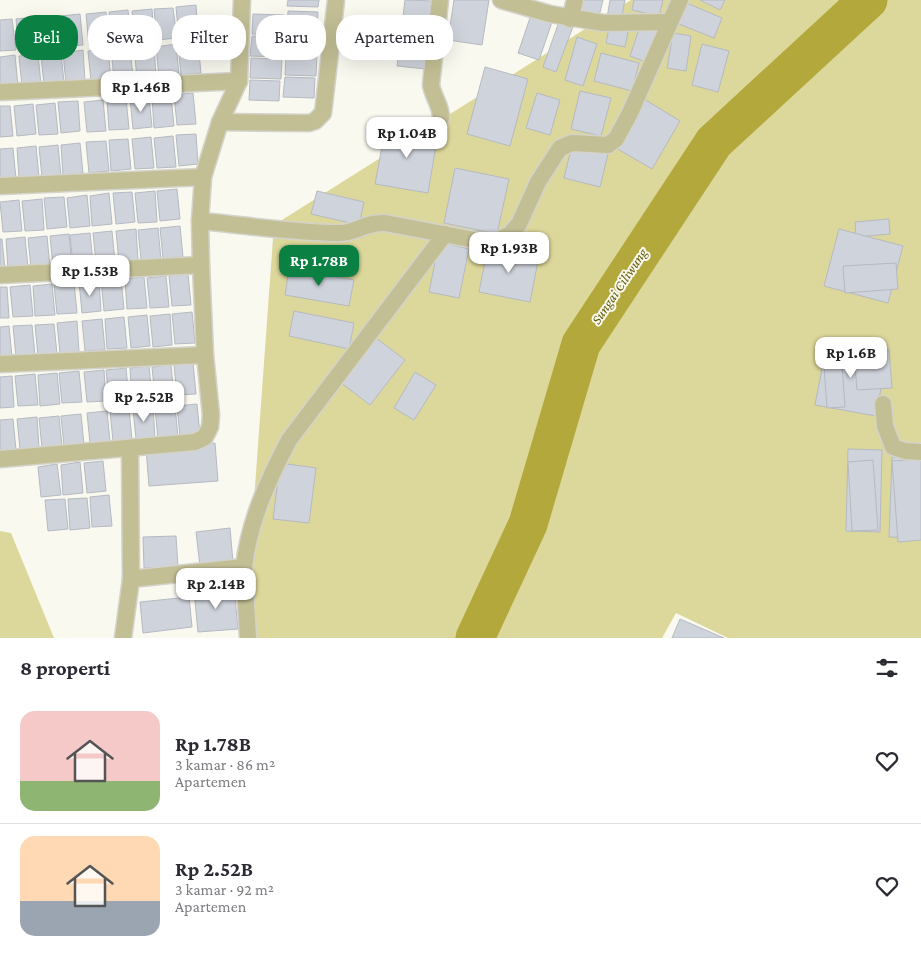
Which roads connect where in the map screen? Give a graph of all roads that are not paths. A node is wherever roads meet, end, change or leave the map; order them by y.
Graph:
1 (242, 0) edge
2 (336, 0) edge
3 (440, 0) edge
4 (501, 0) edge
5 (575, 0) edge
6 (680, 0) edge
7 (570, 19) junction
8 (670, 22) junction
9 (238, 81) junction
10 (0, 92) edge
11 (441, 118) dead end
12 (220, 122) junction
13 (203, 177) junction
14 (0, 186) edge
15 (200, 221) junction
16 (445, 234) junction
17 (201, 265) junction
18 (0, 275) edge
19 (204, 355) junction
20 (0, 364) edge
21 (884, 404) dead end
22 (130, 448) junction
23 (921, 452) edge
24 (0, 459) edge
25 (244, 568) junction
26 (131, 578) junction
27 (123, 638) edge
28 (248, 638) edge

1 - 9 street
2 - 12 street
3 - 11 street
4 - 7 street
5 - 7 street
6 - 8 street
7 - 8 street
8 - 16 street
9 - 10 street
9 - 12 street
12 - 13 street
13 - 14 street
13 - 15 street
15 - 16 street
15 - 17 street
16 - 25 street
17 - 18 street
17 - 19 street
19 - 20 street
19 - 22 street
21 - 23 street
22 - 24 street
22 - 26 street
25 - 26 street
25 - 28 street
26 - 27 street

